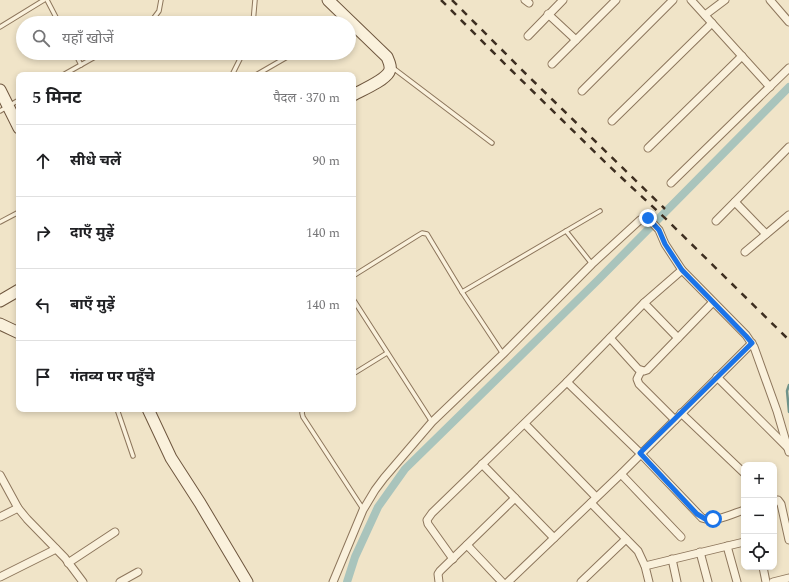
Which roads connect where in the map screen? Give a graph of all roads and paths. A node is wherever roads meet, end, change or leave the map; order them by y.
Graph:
1 (32, 0) edge
2 (44, 0) edge
3 (47, 0) edge
4 (162, 0) edge
5 (254, 0) edge
6 (328, 0) edge
7 (563, 0) edge
8 (616, 0) edge
9 (673, 0) edge
10 (691, 0) edge
11 (725, 0) edge
12 (770, 0) edge
13 (34, 5) junction
14 (548, 14) junction
15 (17, 16) edge
16 (55, 16) edge
17 (155, 16) edge
18 (253, 16) edge
19 (342, 16) edge
20 (705, 16) junction
21 (16, 17) edge
22 (789, 22) edge
23 (712, 24) junction
24 (0, 27) edge
25 (356, 30) edge
26 (528, 36) dead end
27 (576, 40) junction
28 (742, 56) junction
29 (78, 60) edge
30 (90, 60) edge
31 (239, 60) edge
32 (282, 60) edge
33 (552, 64) dead end
34 (81, 65) junction
35 (390, 66) junction
36 (789, 68) edge
37 (68, 72) edge
38 (233, 72) edge
39 (261, 72) edge
40 (770, 87) junction
41 (0, 90) edge
42 (582, 91) dead end
43 (356, 93) edge
44 (16, 102) edge
45 (4, 108) edge
46 (612, 121) dead end
47 (16, 124) edge
48 (492, 144) dead end
49 (789, 147) edge
50 (648, 148) dead end
51 (670, 183) dead end
52 (735, 202) junction
53 (600, 211) dead end
54 (16, 214) edge
55 (789, 215) edge
56 (0, 222) edge
57 (716, 222) dead end
58 (566, 231) junction
59 (766, 234) junction
60 (745, 252) dead end
61 (592, 264) junction
62 (682, 270) junction
63 (356, 274) edge
64 (16, 292) edge
65 (462, 292) junction
66 (0, 301) edge
67 (713, 302) junction
68 (356, 304) edge
69 (644, 304) junction
70 (0, 324) edge
71 (16, 332) edge
72 (610, 338) junction
73 (678, 338) junction
74 (752, 343) junction
75 (387, 353) junction
76 (503, 354) junction
77 (642, 370) junction
78 (356, 372) edge
79 (717, 377) junction
80 (567, 382) junction
81 (118, 412) edge
82 (149, 412) edge
83 (302, 412) edge
84 (681, 413) junction
85 (675, 420) junction
86 (432, 422) junction
87 (525, 424) junction
88 (788, 450) edge
89 (640, 453) junction
90 (133, 456) dead end
91 (482, 464) junction
92 (741, 470) edge
93 (621, 474) junction
94 (0, 475) edge
95 (515, 498) junction
96 (593, 500) junction
97 (777, 500) edge
98 (18, 508) junction
99 (363, 510) junction
100 (741, 511) edge
101 (0, 517) edge
102 (115, 532) dead end
103 (681, 537) dead end
104 (554, 538) junction
105 (626, 539) junction
106 (789, 540) edge
107 (741, 543) edge
108 (467, 545) junction
109 (727, 546) junction
110 (56, 549) junction
111 (700, 552) junction
112 (453, 559) junction
113 (672, 559) junction
114 (68, 563) junction
115 (645, 566) junction
116 (764, 570) edge
117 (138, 572) dead end
118 (0, 577) edge
119 (789, 578) edge
120 (82, 582) edge
121 (120, 582) edge
122 (246, 582) edge
123 (333, 582) edge
124 (439, 582) edge
125 (502, 582) edge
126 (508, 582) edge
127 (581, 582) edge
128 (649, 582) edge
129 (678, 582) edge
130 (708, 582) edge
131 (737, 582) edge
132 (766, 582) edge
133 (773, 582) edge

1 - 13 lane
2 - 13 lane
3 - 16 lane
4 - 17 lane
5 - 18 lane
6 - 19 street
7 - 14 street
8 - 27 street
9 - 42 street
10 - 20 street
11 - 20 street
12 - 22 street
13 - 15 lane
14 - 26 street
14 - 27 street
20 - 23 street
21 - 24 lane
23 - 28 street
23 - 46 street
25 - 35 street
27 - 33 street
28 - 40 street
28 - 50 street
29 - 34 lane
30 - 34 lane
31 - 38 lane
32 - 39 lane
34 - 37 lane
35 - 43 street
35 - 48 lane
36 - 40 street
40 - 51 street
41 - 45 street
44 - 45 lane
45 - 47 street
49 - 52 street
52 - 57 street
52 - 59 street
53 - 58 lane
54 - 56 lane
55 - 59 street
58 - 61 lane
58 - 65 lane
59 - 60 street
61 - 62 street
61 - 76 street
62 - 67 street
62 - 69 street
63 - 65 lane
64 - 66 street
65 - 76 lane
67 - 73 street
67 - 74 street
68 - 75 lane
69 - 72 street
69 - 73 street
70 - 71 street
72 - 77 street
72 - 80 street
73 - 77 street
74 - 79 street
74 - 88 street
75 - 78 lane
75 - 86 lane
76 - 86 street
77 - 85 street
79 - 84 street
79 - 88 street
80 - 87 street
80 - 89 street
81 - 90 lane
82 - 122 street
83 - 99 lane
84 - 85 street
84 - 92 street
85 - 89 street
86 - 99 street
87 - 91 street
87 - 96 street
89 - 93 street
89 - 100 street
91 - 95 street
91 - 112 street
93 - 96 street
93 - 103 street
94 - 98 street
95 - 104 street
95 - 108 street
96 - 104 street
96 - 105 street
97 - 106 street
98 - 101 street
98 - 110 street
99 - 123 street
102 - 114 street
104 - 126 street
105 - 115 street
105 - 127 street
107 - 109 street
108 - 112 street
108 - 125 street
109 - 111 street
109 - 131 street
110 - 114 street
110 - 118 street
111 - 113 street
111 - 130 street
112 - 124 street
113 - 115 street
113 - 129 street
114 - 120 street
115 - 128 street
116 - 132 street
117 - 121 street
119 - 133 street

